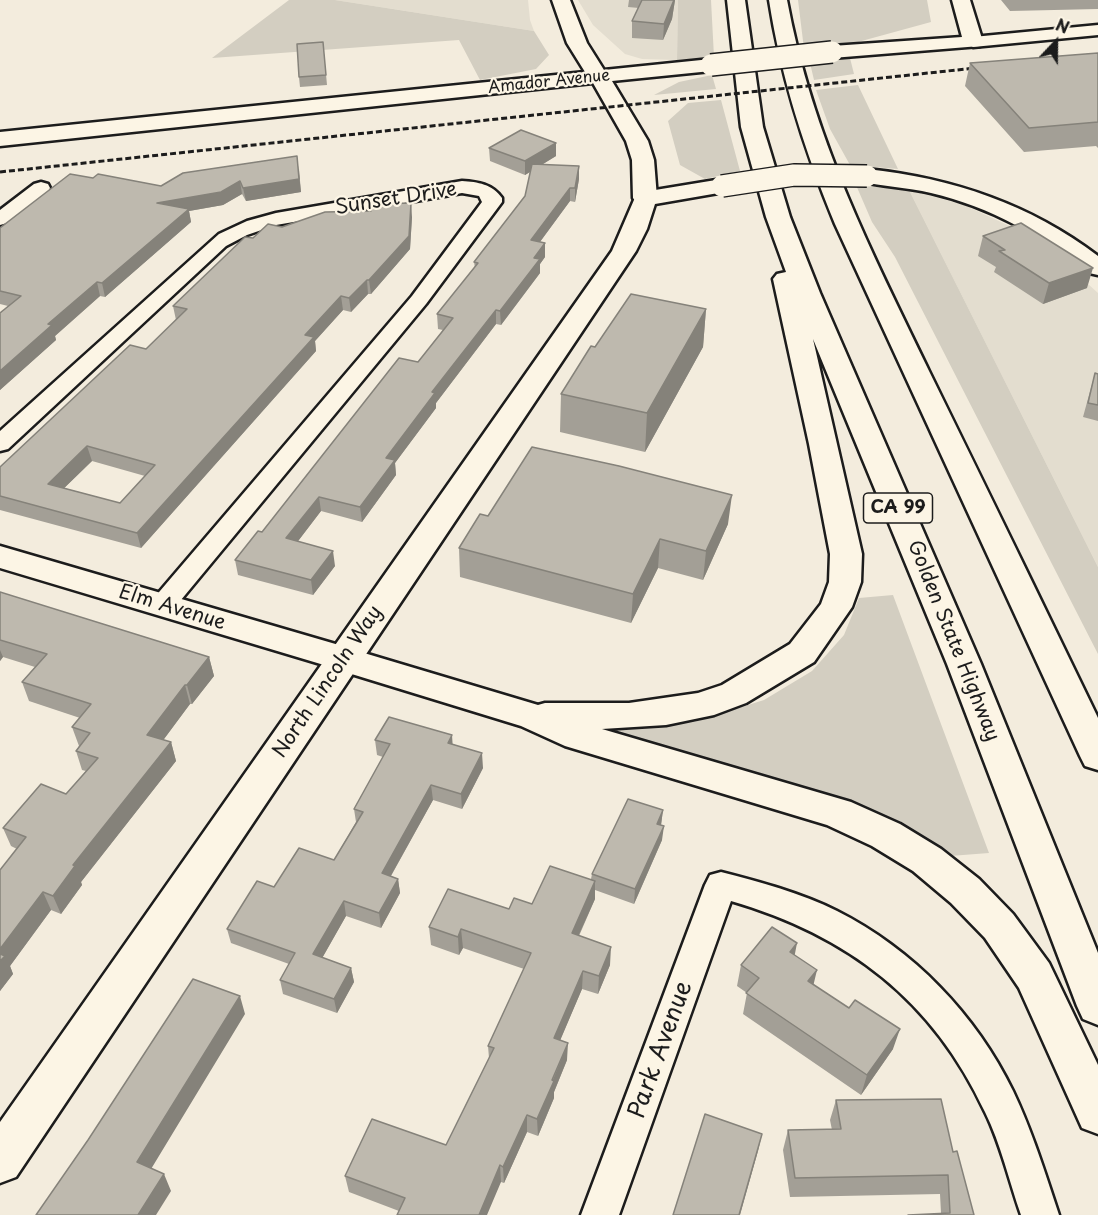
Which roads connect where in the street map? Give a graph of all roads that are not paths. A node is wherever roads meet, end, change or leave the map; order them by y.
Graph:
1 (561, 0) edge
2 (736, 0) edge
3 (778, 0) edge
4 (961, 0) edge
5 (1098, 30) edge
6 (973, 42) junction
7 (598, 77) junction
8 (0, 138) edge
9 (41, 188) dead end
10 (645, 198) junction
11 (778, 217) junction
12 (0, 219) edge
13 (1098, 268) edge
14 (0, 444) edge
15 (0, 557) edge
16 (1015, 579) junction
17 (160, 605) junction
18 (344, 659) junction
19 (1098, 710) edge
20 (534, 717) junction
21 (1098, 756) edge
22 (1098, 1006) edge
23 (1098, 1113) edge
24 (0, 1161) edge
25 (600, 1215) edge
26 (1040, 1215) edge

1 - 7 main road, North Lincoln Way
2 - 11 main road, Golden State Highway / CA 99
3 - 16 main road
4 - 6 main road
5 - 6 street, Amador Avenue
6 - 7 main road, Amador Avenue, bridge
7 - 8 main road, Amador Avenue
7 - 10 main road, North Lincoln Way
9 - 12 street
10 - 13 main road, bridge
10 - 18 main road, North Lincoln Way
11 - 20 main road
11 - 22 main road, Golden State Highway / CA 99
14 - 17 street, Sunset Drive
15 - 17 main road, Elm Avenue
16 - 19 main road
16 - 21 main road
17 - 18 main road, Elm Avenue
18 - 20 main road, Elm Avenue
18 - 24 main road, North Lincoln Way
20 - 23 main road
25 - 26 street, Park Avenue

